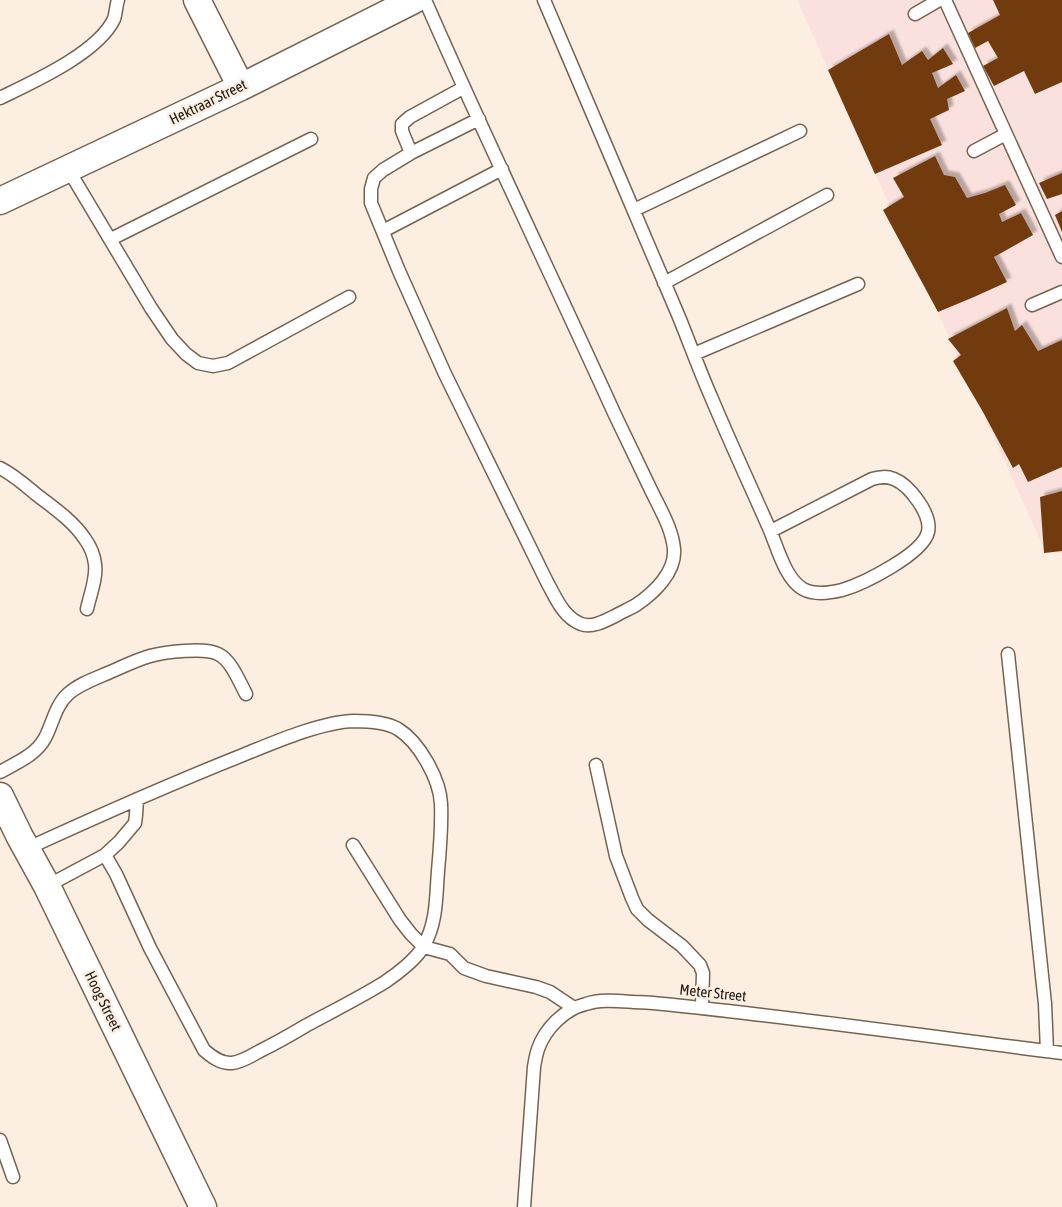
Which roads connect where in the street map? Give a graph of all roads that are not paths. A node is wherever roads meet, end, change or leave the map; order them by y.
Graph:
1 (118, 0) edge
2 (197, 0) edge
3 (414, 0) edge
4 (426, 0) edge
5 (544, 0) edge
6 (938, 0) edge
7 (944, 0) edge
8 (915, 14) dead end
9 (241, 87) junction
10 (464, 88) junction
11 (0, 98) edge
12 (479, 119) junction
13 (800, 131) dead end
14 (1006, 134) junction
15 (311, 139) dead end
16 (974, 151) dead end
17 (411, 153) junction
18 (68, 168) junction
19 (502, 169) junction
20 (828, 195) dead end
21 (0, 201) edge
22 (634, 210) junction
23 (383, 231) junction
24 (111, 239) junction
25 (1062, 256) edge
26 (664, 283) junction
27 (858, 284) dead end
28 (1062, 292) edge
29 (349, 297) dead end
30 (1032, 305) dead end
31 (694, 354) junction
32 (0, 468) edge
33 (771, 531) junction
34 (87, 609) dead end
35 (1008, 654) dead end
36 (246, 694) dead end
37 (596, 765) dead end
38 (0, 772) edge
39 (0, 796) edge
40 (137, 799) junction
41 (15, 844) edge
42 (354, 845) dead end
43 (105, 854) junction
44 (47, 886) junction
45 (424, 947) junction
46 (574, 1008) junction
47 (702, 1008) junction
48 (1047, 1051) junction
49 (1062, 1053) edge
50 (0, 1140) edge
51 (13, 1176) dead end
52 (203, 1207) edge
53 (524, 1207) edge

1 - 11 lane
2 - 9 street
3 - 9 street, Hektraar Street
4 - 10 lane
5 - 22 lane
6 - 8 lane
7 - 14 lane
9 - 18 street, Hektraar Street
10 - 12 lane
10 - 17 lane
12 - 17 lane
12 - 19 lane
13 - 22 lane
14 - 16 lane
14 - 25 lane
15 - 24 lane
17 - 23 lane
18 - 21 street, Hektraar Street
18 - 24 lane
19 - 23 lane
19 - 23 lane
20 - 26 lane
22 - 26 lane
24 - 29 lane
26 - 31 lane
27 - 31 lane
28 - 30 lane
31 - 33 lane
32 - 34 lane
33 - 33 lane
35 - 48 lane
36 - 38 lane
37 - 47 lane
39 - 41 street, Hoog Street
40 - 41 lane
40 - 43 lane
40 - 45 lane
41 - 44 street, Hoog Street
42 - 45 lane
43 - 44 lane
43 - 45 lane
44 - 52 street, Hoog Street
45 - 46 lane
46 - 47 lane, Meter Street
46 - 53 lane, Meter Street
47 - 48 lane, Meter Street
48 - 49 lane, Meter Street
50 - 51 lane

